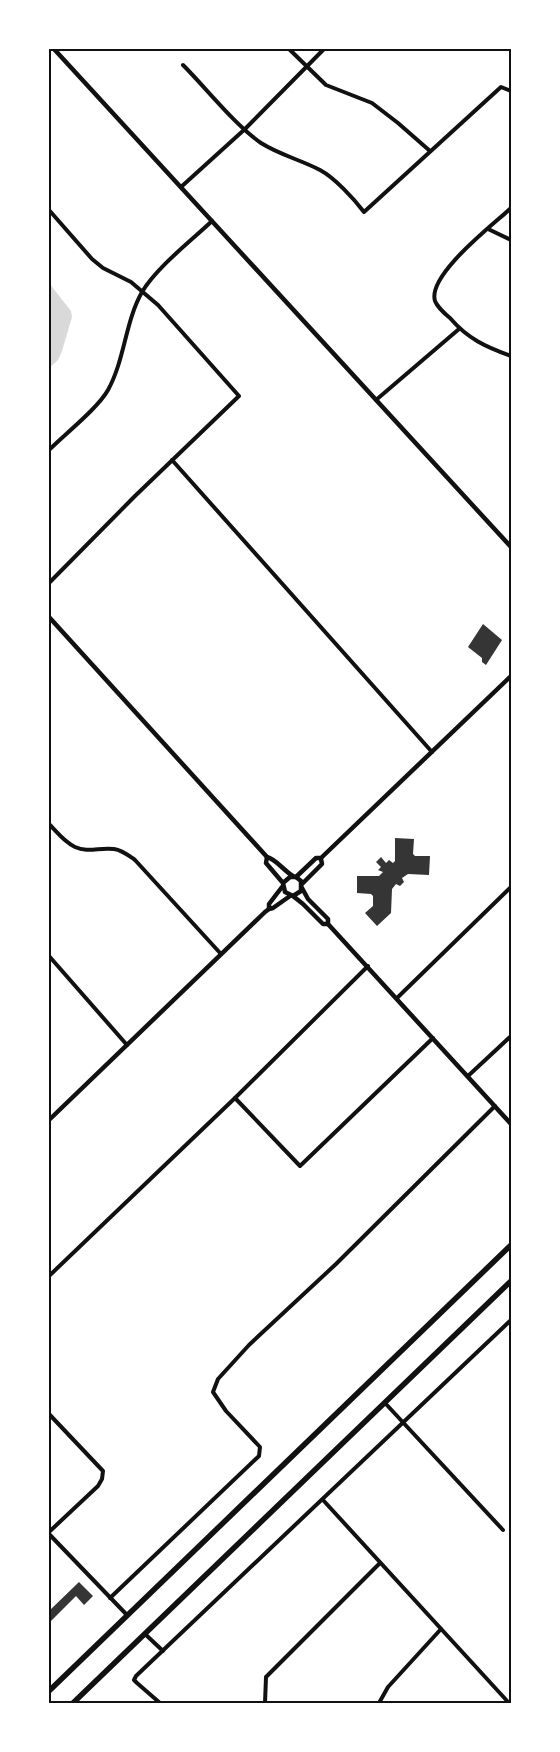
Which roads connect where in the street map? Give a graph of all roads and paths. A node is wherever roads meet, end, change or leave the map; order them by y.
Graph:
1 (54, 49) edge
2 (289, 49) edge
3 (324, 49) edge
4 (183, 65) dead end
5 (306, 66) junction
6 (511, 91) edge
7 (245, 129) junction
8 (430, 152) junction
9 (181, 187) junction
10 (511, 208) edge
11 (49, 210) edge
12 (212, 221) junction
13 (488, 229) junction
14 (511, 240) edge
15 (142, 292) junction
16 (459, 330) junction
17 (511, 356) edge
18 (376, 400) junction
19 (49, 450) edge
20 (172, 460) junction
21 (511, 547) edge
22 (49, 583) edge
23 (49, 618) edge
24 (511, 676) edge
25 (432, 752) junction
26 (49, 824) edge
27 (267, 857) junction
28 (321, 858) junction
29 (294, 877) junction
30 (283, 884) junction
31 (302, 886) junction
32 (511, 887) edge
33 (291, 896) junction
34 (269, 909) junction
35 (328, 924) junction
36 (221, 954) junction
37 (49, 956) edge
38 (368, 966) junction
39 (397, 998) junction
40 (511, 1036) edge
41 (433, 1038) junction
42 (127, 1045) junction
43 (468, 1076) junction
44 (235, 1098) junction
45 (495, 1106) junction
46 (49, 1120) edge
47 (511, 1124) edge
48 (511, 1245) edge
49 (49, 1276) edge
50 (511, 1281) edge
51 (511, 1320) edge
52 (385, 1403) junction
53 (49, 1414) edge
54 (404, 1423) junction
55 (323, 1500) junction
56 (503, 1530) dead end
57 (49, 1533) edge
58 (380, 1563) junction
59 (110, 1598) junction
60 (127, 1615) junction
61 (441, 1629) junction
62 (145, 1634) junction
63 (163, 1651) junction
64 (49, 1691) edge
65 (73, 1703) edge
66 (160, 1703) edge
67 (265, 1703) edge
68 (379, 1703) edge
69 (510, 1703) edge

1 - 9 street
2 - 5 street
3 - 5 street
4 - 7 street
5 - 7 street
5 - 8 street
6 - 8 street
7 - 8 street
7 - 9 street
9 - 12 street
10 - 13 street
11 - 15 street
12 - 15 street
12 - 18 street
13 - 14 street
13 - 16 street
15 - 19 street
15 - 20 street
16 - 17 street
16 - 18 street
18 - 21 street
20 - 22 street
20 - 25 street
23 - 27 street
24 - 25 street
25 - 28 street
26 - 36 street
27 - 29 street
27 - 30 street
28 - 29 street
28 - 31 street
29 - 30 street
29 - 31 street
30 - 33 street
30 - 34 street
31 - 33 street
31 - 35 street
32 - 39 street
33 - 34 street
33 - 35 street
34 - 36 street
35 - 38 street
36 - 42 street
37 - 42 street
38 - 39 street
38 - 44 street
39 - 41 street
40 - 43 street
41 - 43 street
41 - 44 street
42 - 46 street
43 - 45 street
44 - 49 street
45 - 47 street
45 - 59 street
48 - 60 highway
50 - 52 highway
51 - 54 street
52 - 54 street
52 - 62 highway
53 - 57 street
54 - 55 street
54 - 56 street
55 - 58 street
55 - 63 street
57 - 59 street
58 - 61 street
58 - 67 street
59 - 60 street
60 - 64 highway
61 - 68 street
61 - 69 street
62 - 63 street
62 - 65 highway
63 - 66 street

